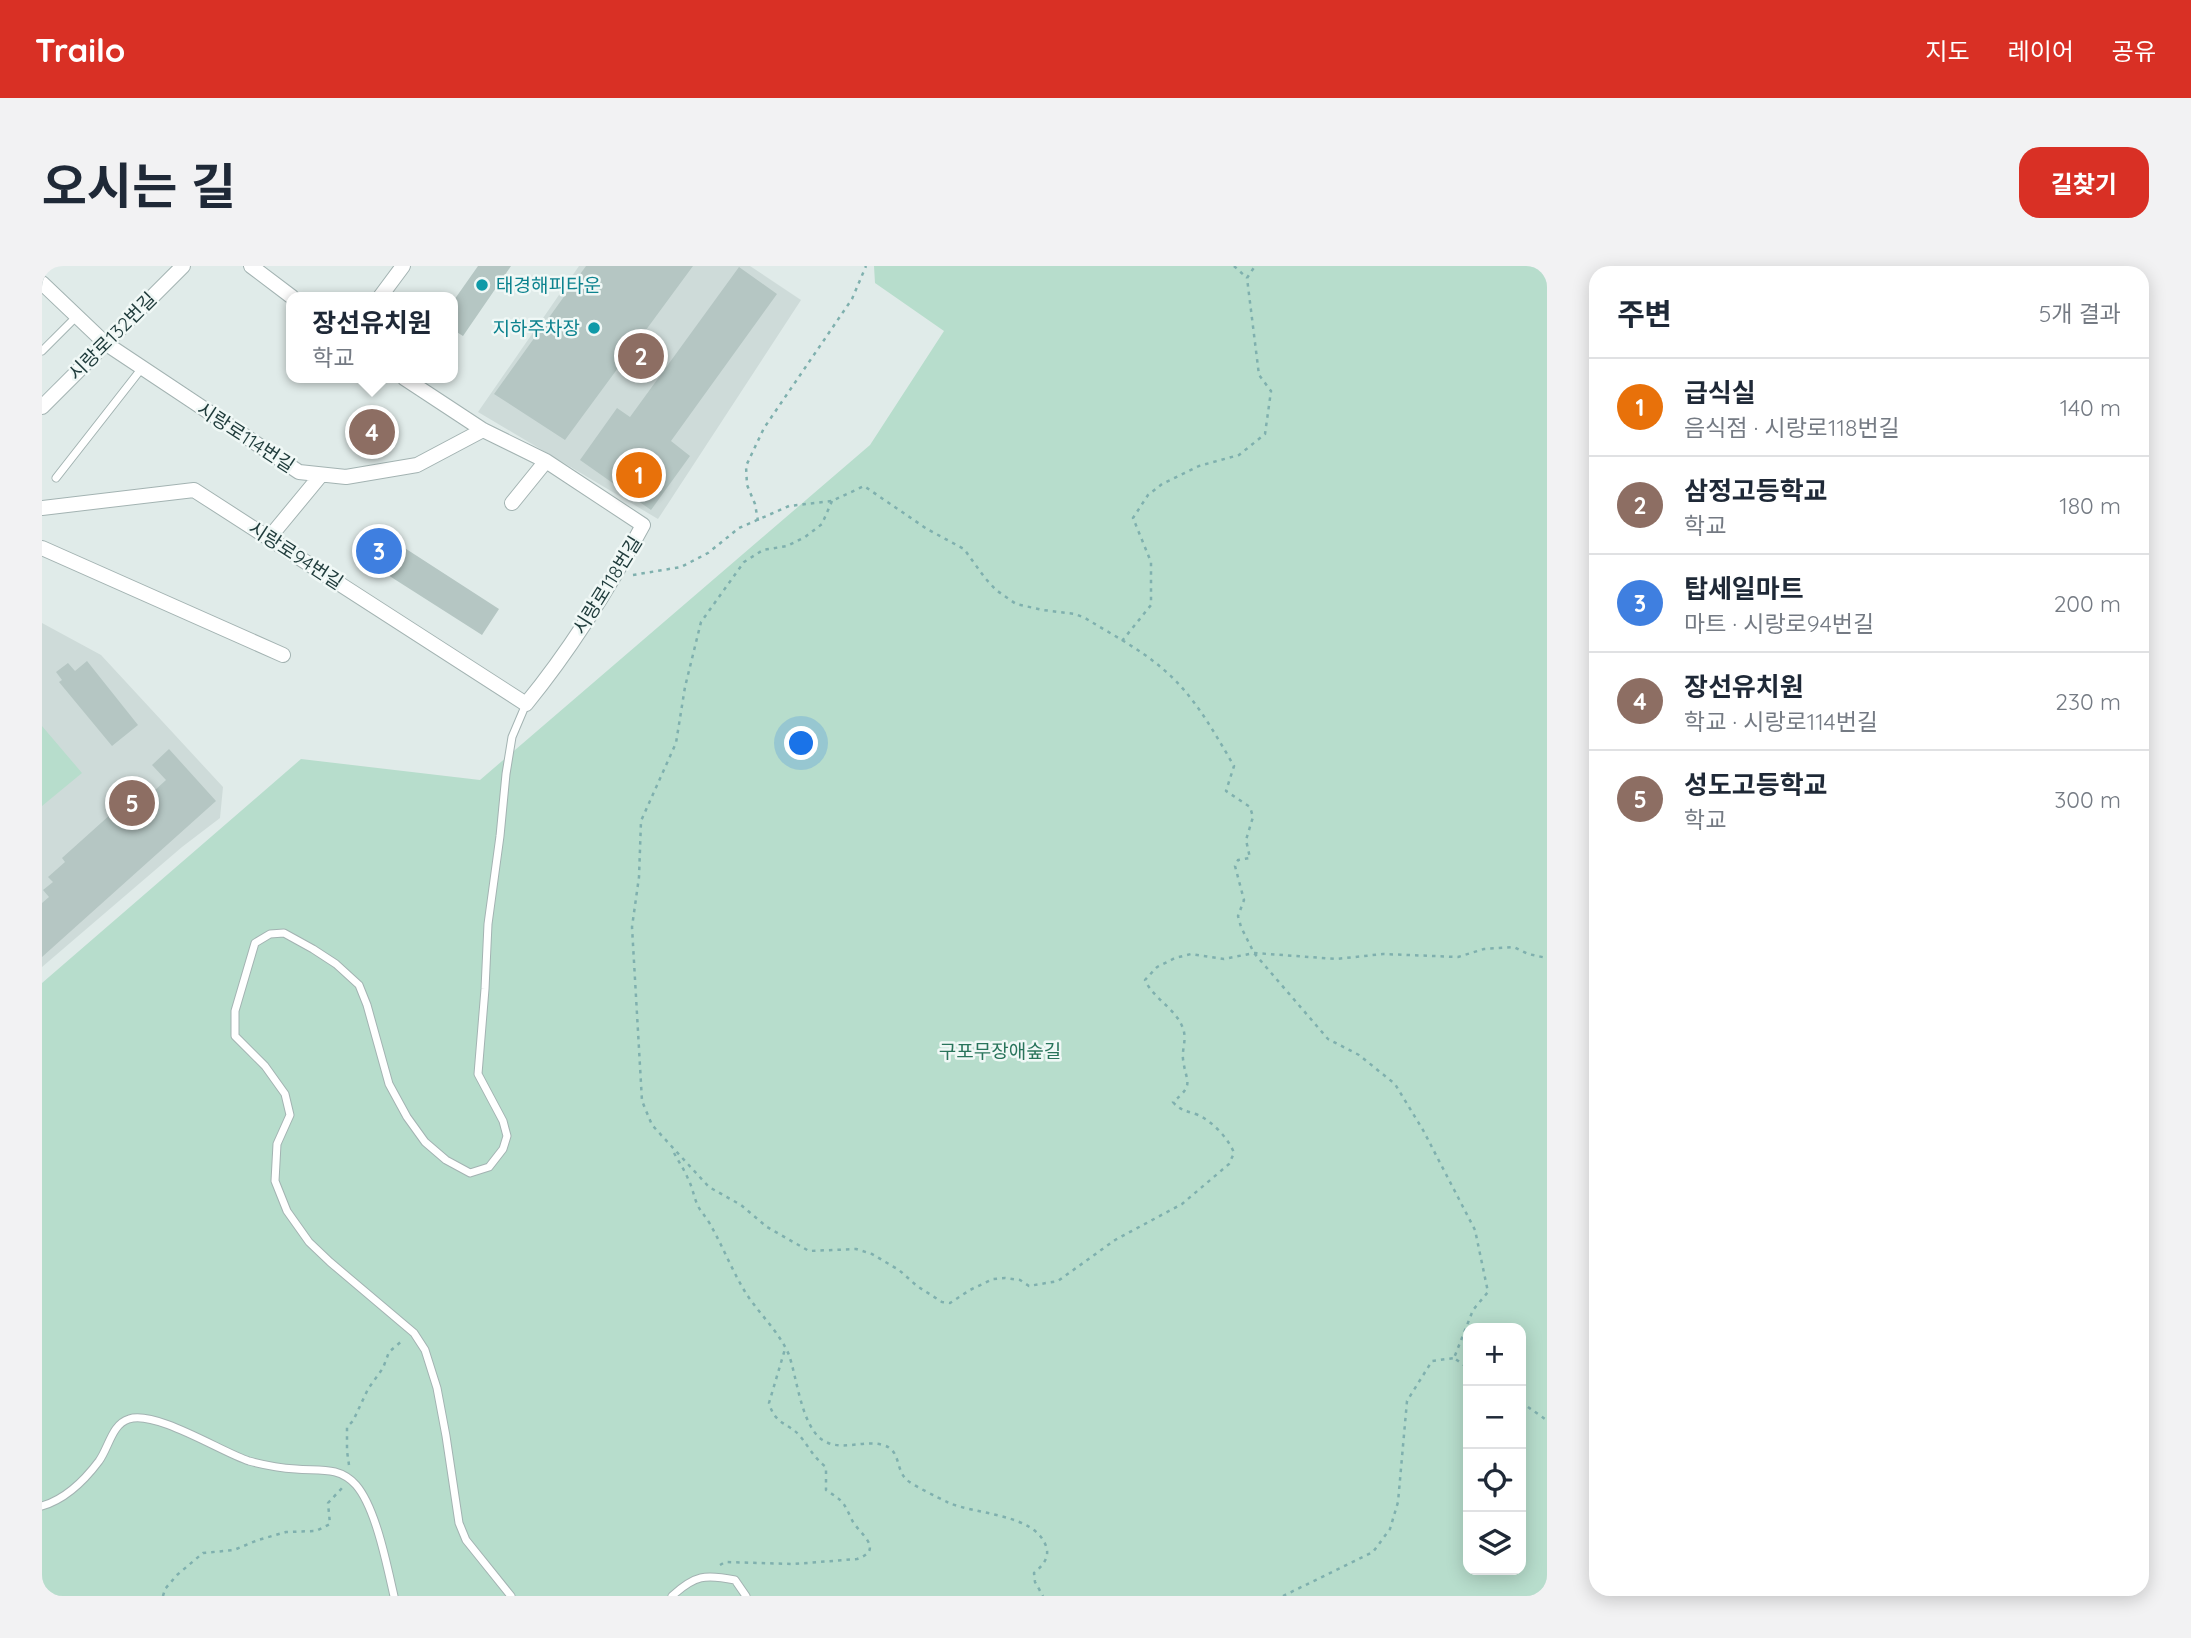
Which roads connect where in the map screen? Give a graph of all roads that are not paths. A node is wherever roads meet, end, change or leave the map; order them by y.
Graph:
1 (183, 266) edge
2 (251, 266) edge
3 (403, 266) edge
4 (42, 283) edge
5 (286, 292) edge
6 (384, 292) edge
7 (77, 316) junction
8 (105, 343) junction
9 (42, 351) edge
10 (142, 368) junction
11 (412, 383) edge
12 (42, 407) edge
13 (483, 430) junction
14 (546, 461) junction
15 (321, 475) junction
16 (56, 478) dead end
17 (512, 503) dead end
18 (42, 508) edge
19 (269, 538) junction
20 (42, 548) edge
21 (284, 655) dead end
22 (526, 704) junction
23 (42, 1506) edge
24 (394, 1596) edge
25 (512, 1596) edge
26 (672, 1596) edge
27 (746, 1596) edge

1 - 8 street, 시랑로132번길
2 - 5 street
3 - 6 street
4 - 7 street, 시랑로114번길
7 - 8 street, 시랑로114번길
7 - 9 lane
8 - 10 street, 시랑로114번길
8 - 12 street, 시랑로132번길
10 - 15 street, 시랑로114번길
10 - 16 lane
11 - 13 street, 시랑로118번길
13 - 14 street, 시랑로118번길
13 - 15 street, 시랑로114번길
14 - 17 street
14 - 22 street, 시랑로118번길
15 - 19 street
18 - 19 street, 시랑로94번길
19 - 22 street, 시랑로94번길
20 - 21 street
22 - 25 lane
23 - 24 lane
26 - 27 lane

